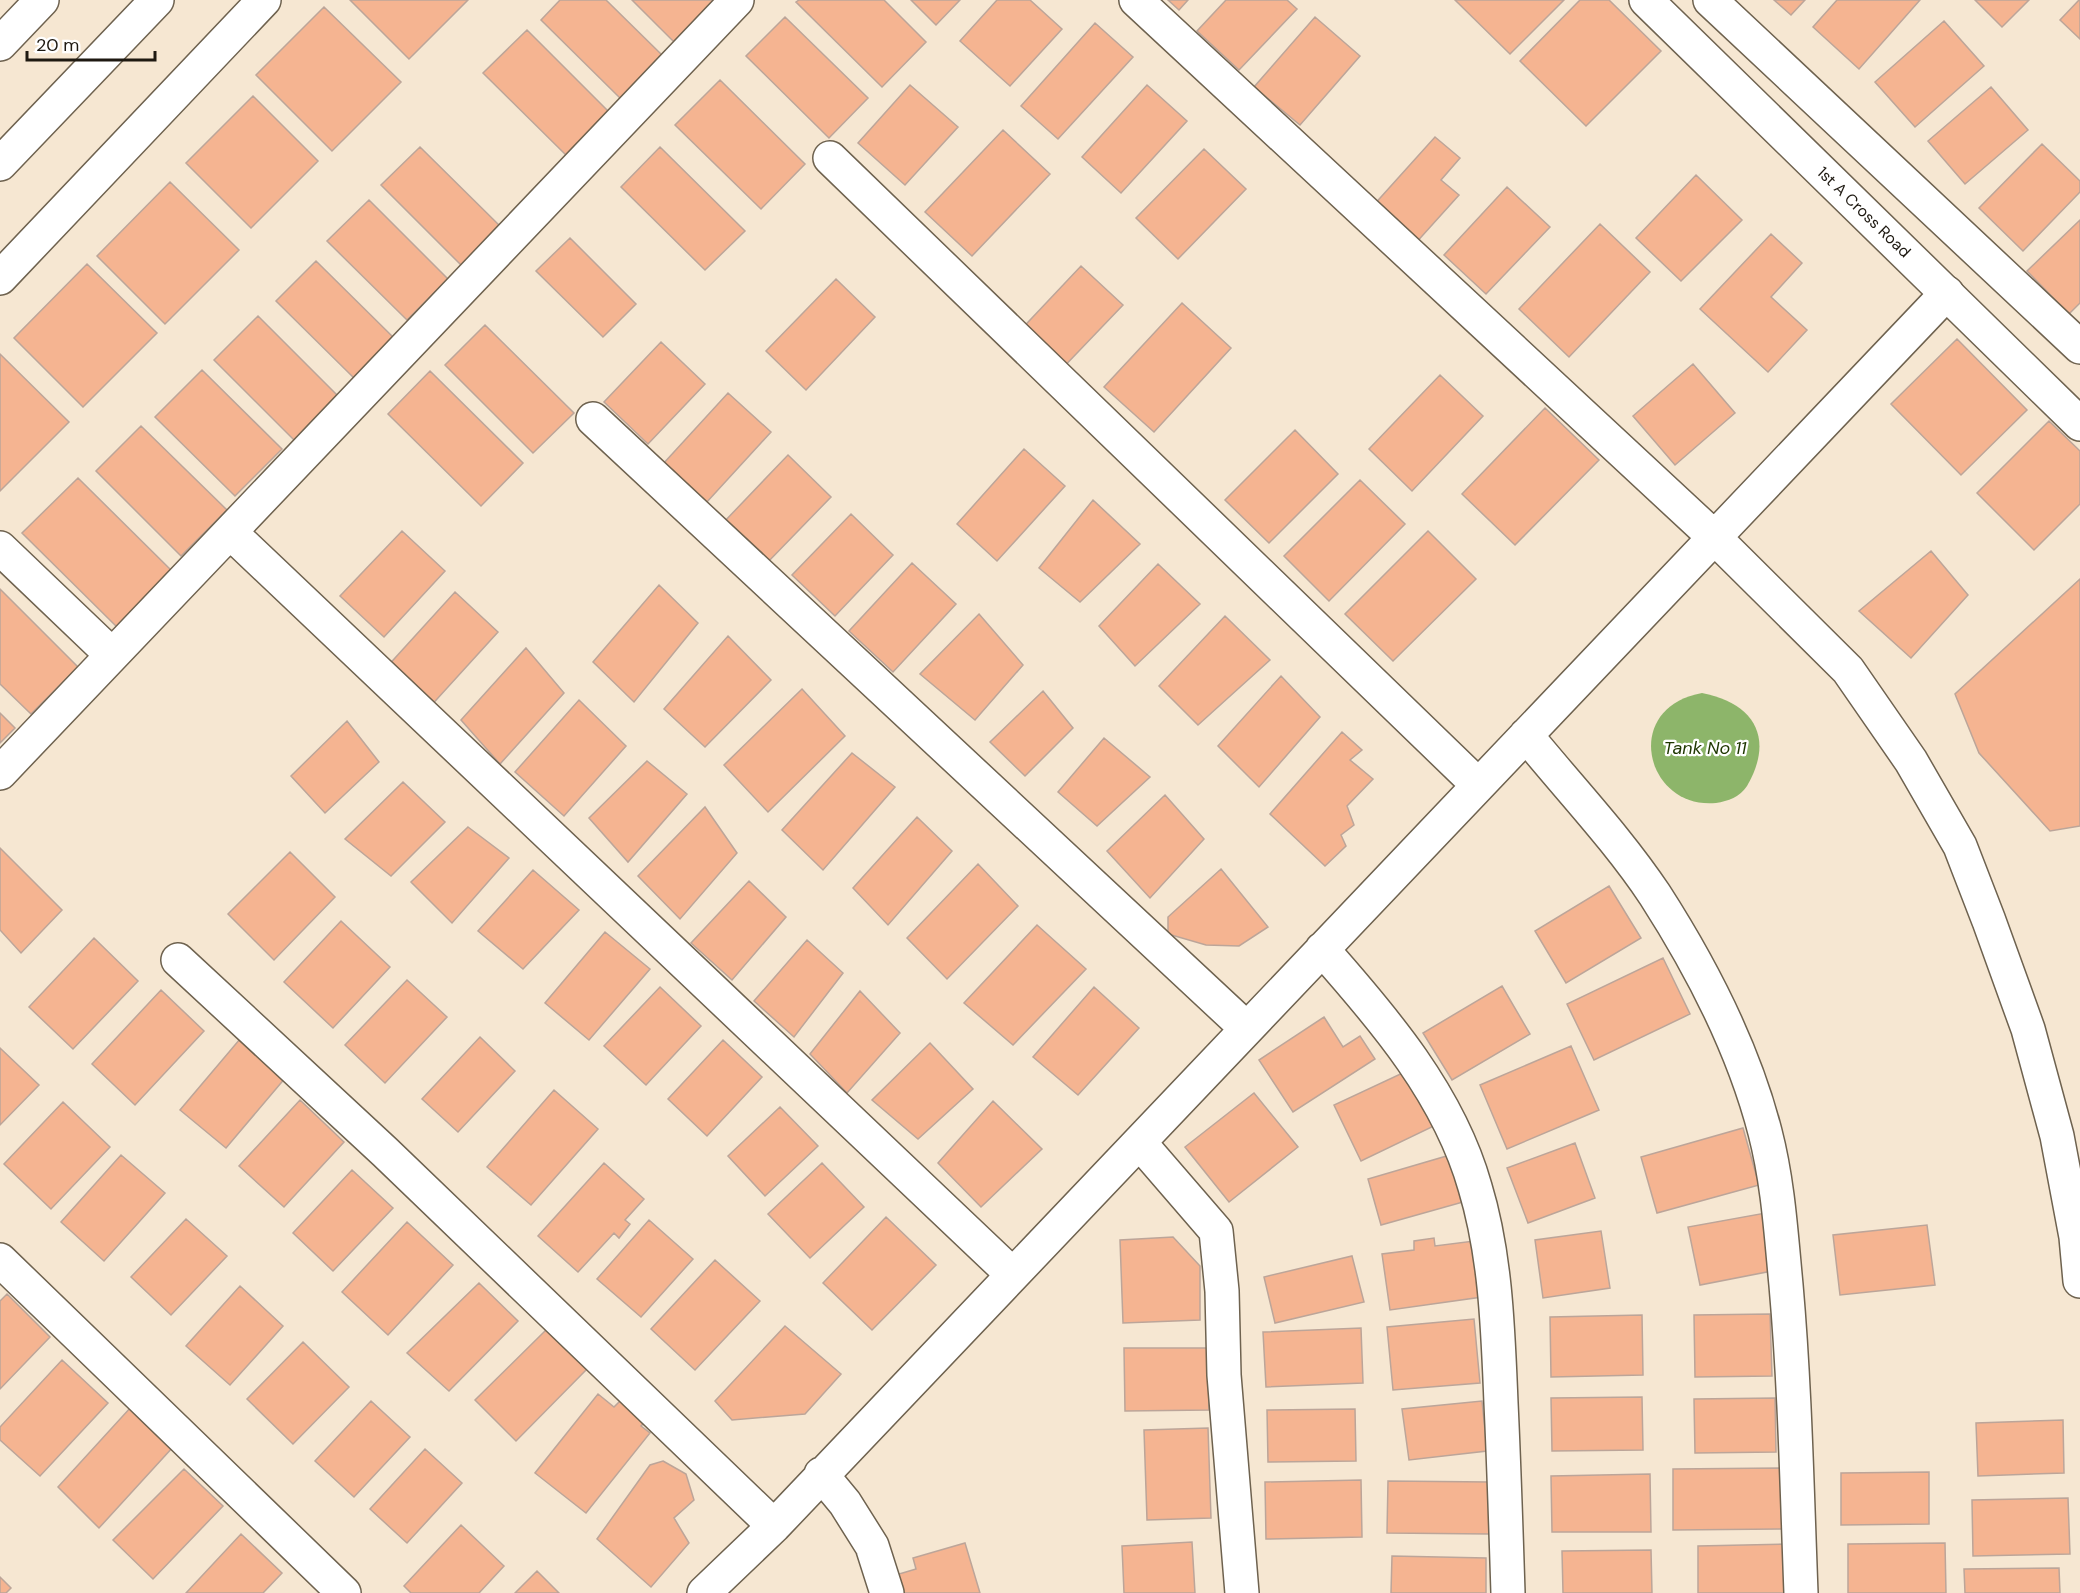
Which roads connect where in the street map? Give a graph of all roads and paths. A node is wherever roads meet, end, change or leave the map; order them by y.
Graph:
1 (42, 0) edge
2 (157, 0) edge
3 (264, 0) edge
4 (737, 0) edge
5 (1136, 0) edge
6 (1646, 0) edge
7 (1710, 0) edge
8 (0, 44) edge
9 (1805, 89) junction
10 (1773, 123) junction
11 (830, 158) dead end
12 (0, 164) edge
13 (0, 278) edge
14 (1947, 293) junction
15 (2080, 347) edge
16 (593, 419) dead end
17 (2080, 424) edge
18 (230, 532) junction
19 (1714, 537) junction
20 (0, 548) edge
21 (112, 655) junction
22 (1526, 735) junction
23 (0, 773) edge
24 (1478, 785) junction
25 (1322, 949) junction
26 (178, 960) dead end
27 (1246, 1028) junction
28 (1140, 1143) junction
29 (0, 1260) edge
30 (1012, 1274) junction
31 (2080, 1281) edge
32 (821, 1474) junction
33 (774, 1526) junction
34 (344, 1593) edge
35 (704, 1593) edge
36 (887, 1593) edge
37 (1242, 1593) edge
38 (1508, 1593) edge
39 (1801, 1593) edge

1 - 8 street
2 - 12 street
3 - 13 street
4 - 18 street
5 - 19 street
6 - 10 street, 1st A Cross Road
7 - 9 street
9 - 10 street
9 - 15 street
10 - 14 street, 1st A Cross Road
11 - 24 street
14 - 17 street, 1st A Cross Road
14 - 19 street
16 - 27 street
18 - 21 street
18 - 30 street
19 - 22 street
19 - 31 street
20 - 21 street
21 - 23 street
22 - 24 street
22 - 39 street
24 - 25 street
25 - 27 street
25 - 38 street
26 - 33 street
27 - 28 street
28 - 30 street
28 - 37 street
29 - 34 street
30 - 32 street
32 - 33 street
32 - 36 street
33 - 35 street

